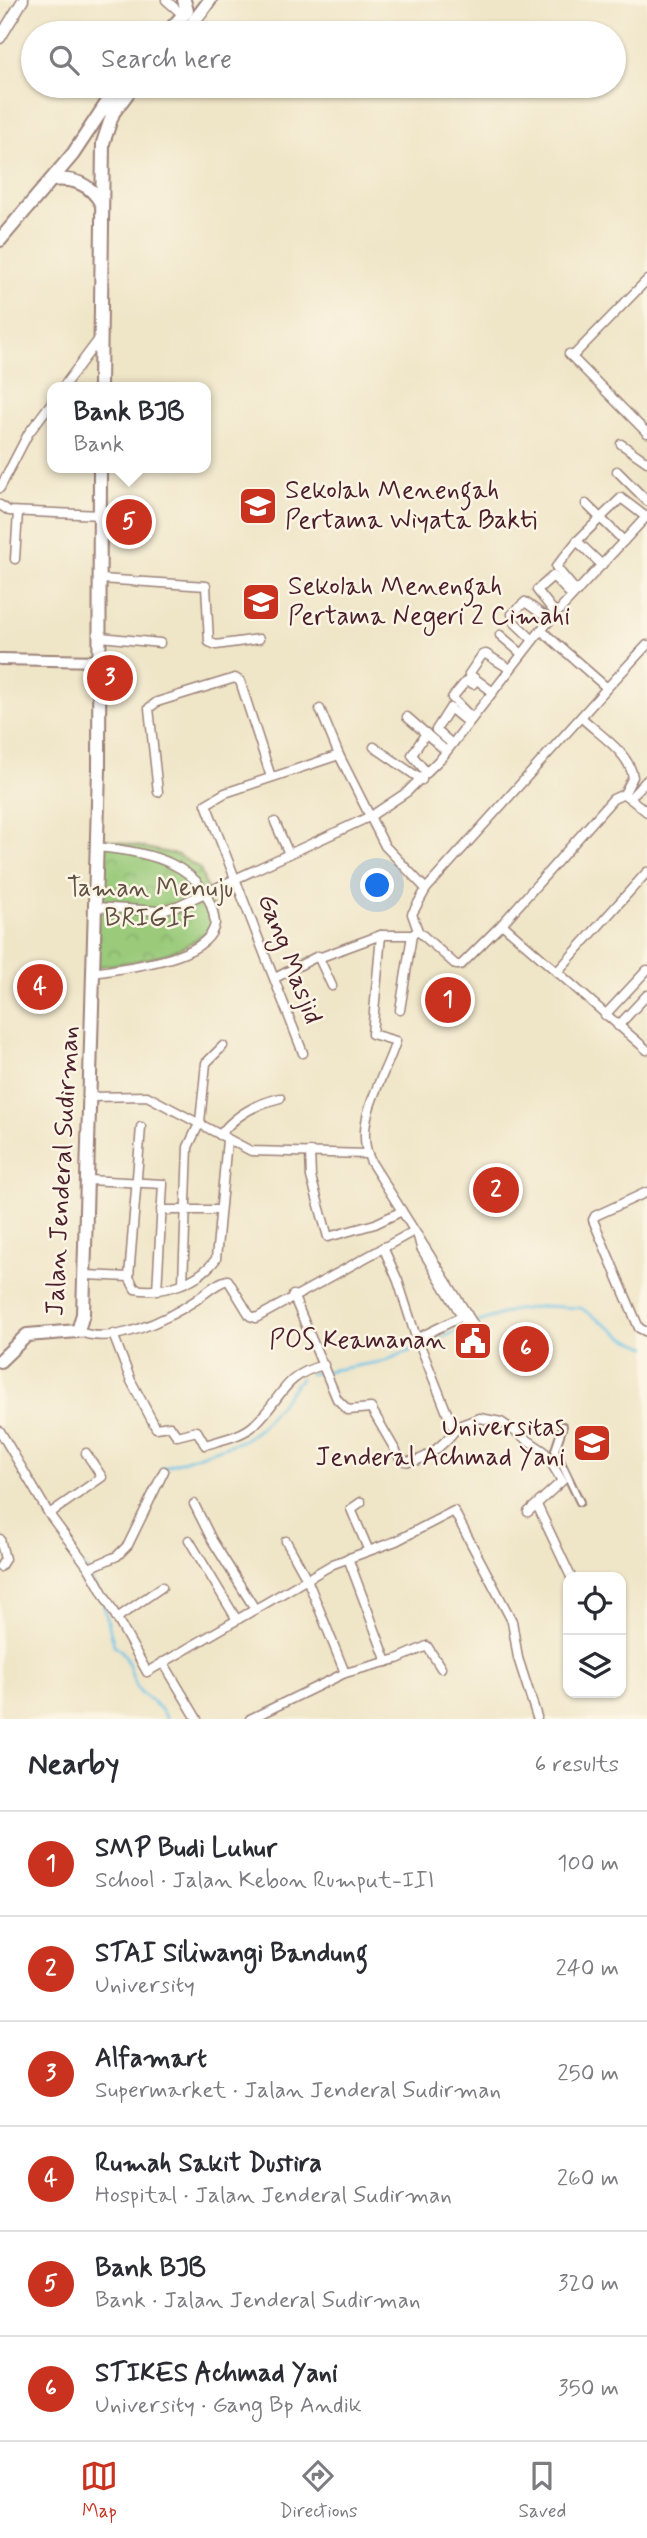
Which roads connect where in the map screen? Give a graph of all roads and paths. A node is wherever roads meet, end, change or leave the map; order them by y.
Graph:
1 (23, 0) edge
2 (166, 0) edge
3 (184, 0) edge
4 (206, 0) edge
5 (184, 16) junction
6 (179, 21) edge
7 (193, 21) edge
8 (0, 38) edge
9 (110, 98) edge
10 (124, 98) edge
11 (84, 139) junction
12 (103, 143) junction
13 (51, 180) junction
14 (101, 204) junction
15 (0, 240) edge
16 (647, 280) edge
17 (99, 339) junction
18 (67, 382) edge
19 (100, 382) edge
20 (47, 409) edge
21 (647, 433) edge
22 (621, 444) dead end
23 (647, 462) edge
24 (617, 471) dead end
25 (100, 473) edge
26 (0, 488) edge
27 (647, 501) edge
28 (0, 505) edge
29 (586, 505) dead end
30 (18, 512) junction
31 (101, 515) junction
32 (646, 516) edge
33 (600, 518) junction
34 (577, 541) junction
35 (624, 541) junction
36 (15, 559) dead end
37 (602, 565) junction
38 (101, 579) junction
39 (575, 594) junction
40 (553, 617) junction
41 (541, 630) junction
42 (499, 635) dead end
43 (101, 637) junction
44 (259, 639) dead end
45 (533, 640) junction
46 (160, 643) dead end
47 (647, 645) edge
48 (522, 654) junction
49 (0, 659) edge
50 (100, 661) junction
51 (510, 669) junction
52 (607, 688) junction
53 (491, 694) junction
54 (320, 709) dead end
55 (407, 716) dead end
56 (581, 717) junction
57 (470, 720) junction
58 (426, 733) junction
59 (374, 747) dead end
60 (449, 748) junction
61 (339, 755) junction
62 (425, 776) junction
63 (271, 777) junction
64 (647, 780) edge
65 (158, 792) dead end
66 (628, 795) junction
67 (647, 812) edge
68 (371, 816) junction
69 (275, 822) dead end
70 (95, 847) junction
71 (289, 853) junction
72 (647, 872) edge
73 (236, 880) junction
74 (426, 889) junction
75 (206, 893) junction
76 (94, 907) junction
77 (502, 924) junction
78 (415, 933) junction
79 (381, 935) junction
80 (321, 957) junction
81 (647, 970) edge
82 (557, 972) junction
83 (94, 973) junction
84 (275, 978) junction
85 (331, 986) dead end
86 (647, 995) edge
87 (400, 1010) dead end
88 (606, 1015) junction
89 (618, 1026) junction
90 (223, 1046) dead end
91 (647, 1050) edge
92 (303, 1053) dead end
93 (90, 1097) junction
94 (280, 1098) dead end
95 (200, 1122) junction
96 (141, 1127) dead end
97 (224, 1137) junction
98 (310, 1152) junction
99 (368, 1154) junction
100 (88, 1180) junction
101 (136, 1183) junction
102 (647, 1192) edge
103 (161, 1210) junction
104 (186, 1210) junction
105 (220, 1210) junction
106 (402, 1211) junction
107 (416, 1234) junction
108 (383, 1247) junction
109 (86, 1275) junction
110 (129, 1277) junction
111 (183, 1283) junction
112 (158, 1291) junction
113 (293, 1295) junction
114 (466, 1316) junction
115 (474, 1330) dead end
116 (78, 1331) junction
117 (647, 1332) edge
118 (113, 1334) junction
119 (421, 1344) junction
120 (0, 1361) edge
121 (325, 1368) junction
122 (563, 1426) dead end
123 (456, 1429) junction
124 (0, 1432) edge
125 (86, 1453) dead end
126 (164, 1471) dead end
127 (361, 1502) dead end
128 (580, 1502) dead end
129 (194, 1504) dead end
130 (537, 1505) junction
131 (528, 1512) dead end
132 (49, 1514) junction
133 (0, 1539) edge
134 (189, 1540) dead end
135 (286, 1541) dead end
136 (368, 1549) junction
137 (348, 1558) junction
138 (0, 1567) edge
139 (89, 1568) junction
140 (569, 1572) edge
141 (307, 1580) junction
142 (162, 1587) dead end
143 (255, 1609) junction
144 (117, 1618) junction
145 (237, 1620) junction
146 (163, 1662) junction
147 (387, 1662) junction
148 (440, 1668) dead end
149 (345, 1673) junction
150 (537, 1717) dead end
151 (197, 1719) edge
152 (250, 1719) edge

1 - 8 street
2 - 5 street
3 - 5 main road
4 - 7 main road
5 - 6 main road
9 - 11 main road
10 - 12 main road
11 - 12 main road
11 - 13 main road
12 - 14 main road
13 - 14 main road
13 - 15 main road
14 - 17 main road
16 - 21 street
17 - 18 street
17 - 19 main road
20 - 26 street
22 - 23 street
24 - 27 street
25 - 31 main road, Jalan Jenderal Sudirman
28 - 30 street
29 - 33 street
30 - 31 street
30 - 36 street
31 - 38 main road, Jalan Jenderal Sudirman
32 - 33 street
32 - 35 street
33 - 34 street
33 - 35 street
34 - 37 street
34 - 39 street
35 - 37 street
37 - 39 street
38 - 43 main road, Jalan Jenderal Sudirman
38 - 44 street
39 - 40 street
39 - 40 street
40 - 41 street
40 - 45 street
41 - 45 street
41 - 52 street
42 - 48 street
43 - 46 street
43 - 50 main road, Jalan Jenderal Sudirman
45 - 48 street
47 - 52 street
48 - 51 street
49 - 50 main road
50 - 70 main road, Jalan Jenderal Sudirman
51 - 53 street
51 - 53 street
52 - 56 street
53 - 57 street
53 - 57 street
54 - 61 street
55 - 58 street
56 - 66 street
56 - 74 street
57 - 60 street
57 - 60 street
58 - 60 street
58 - 62 street
59 - 62 street
60 - 62 street
61 - 63 street
61 - 68 street
62 - 68 street
63 - 65 street
63 - 73 street, Gang Masjid
64 - 66 street
66 - 67 street
66 - 77 street
68 - 71 street
68 - 74 street
69 - 71 street
70 - 75 street
70 - 76 main road, Jalan Jenderal Sudirman
71 - 73 street
72 - 82 street
73 - 75 street
73 - 84 street, Gang Masjid
74 - 78 street
75 - 76 street
75 - 83 street
76 - 83 main road, Jalan Jenderal Sudirman
77 - 78 street
77 - 82 street
78 - 79 street
78 - 87 street
79 - 80 street
79 - 99 street
80 - 84 street
80 - 85 street
81 - 88 street
82 - 88 street
83 - 93 main road, Jalan Jenderal Sudirman
84 - 92 street, Gang Masjid
86 - 89 street
88 - 89 street
89 - 91 street
90 - 95 street
93 - 95 street
93 - 100 main road, Jalan Jenderal Sudirman
94 - 97 street
95 - 97 street
95 - 104 street
96 - 101 street
97 - 98 street
97 - 105 street
98 - 99 street
98 - 106 street
99 - 106 street
100 - 101 street
100 - 109 main road, Jalan Jenderal Sudirman
101 - 103 street
101 - 110 street
102 - 117 street
103 - 104 street
103 - 112 street
104 - 105 street
104 - 111 street
105 - 111 street
106 - 107 street
107 - 108 street
107 - 114 street
108 - 113 street
108 - 119 street
109 - 110 street
109 - 116 main road, Jalan Jenderal Sudirman
110 - 112 street
111 - 112 street
113 - 118 street
113 - 121 street
114 - 115 street
114 - 119 street
116 - 118 street
116 - 120 main road
118 - 121 street
119 - 123 street
121 - 123 street
122 - 128 street
123 - 130 street
124 - 132 street
125 - 132 street
126 - 139 street
127 - 136 street
129 - 143 street
130 - 131 street
130 - 140 street
132 - 139 street
133 - 138 street
134 - 145 street
135 - 141 street
136 - 137 street
136 - 150 street
137 - 141 street
137 - 147 street
139 - 144 street
141 - 143 street
141 - 149 street
142 - 144 street
143 - 145 street
144 - 146 street
145 - 146 street
146 - 151 street
147 - 148 street
147 - 149 street
149 - 152 street

